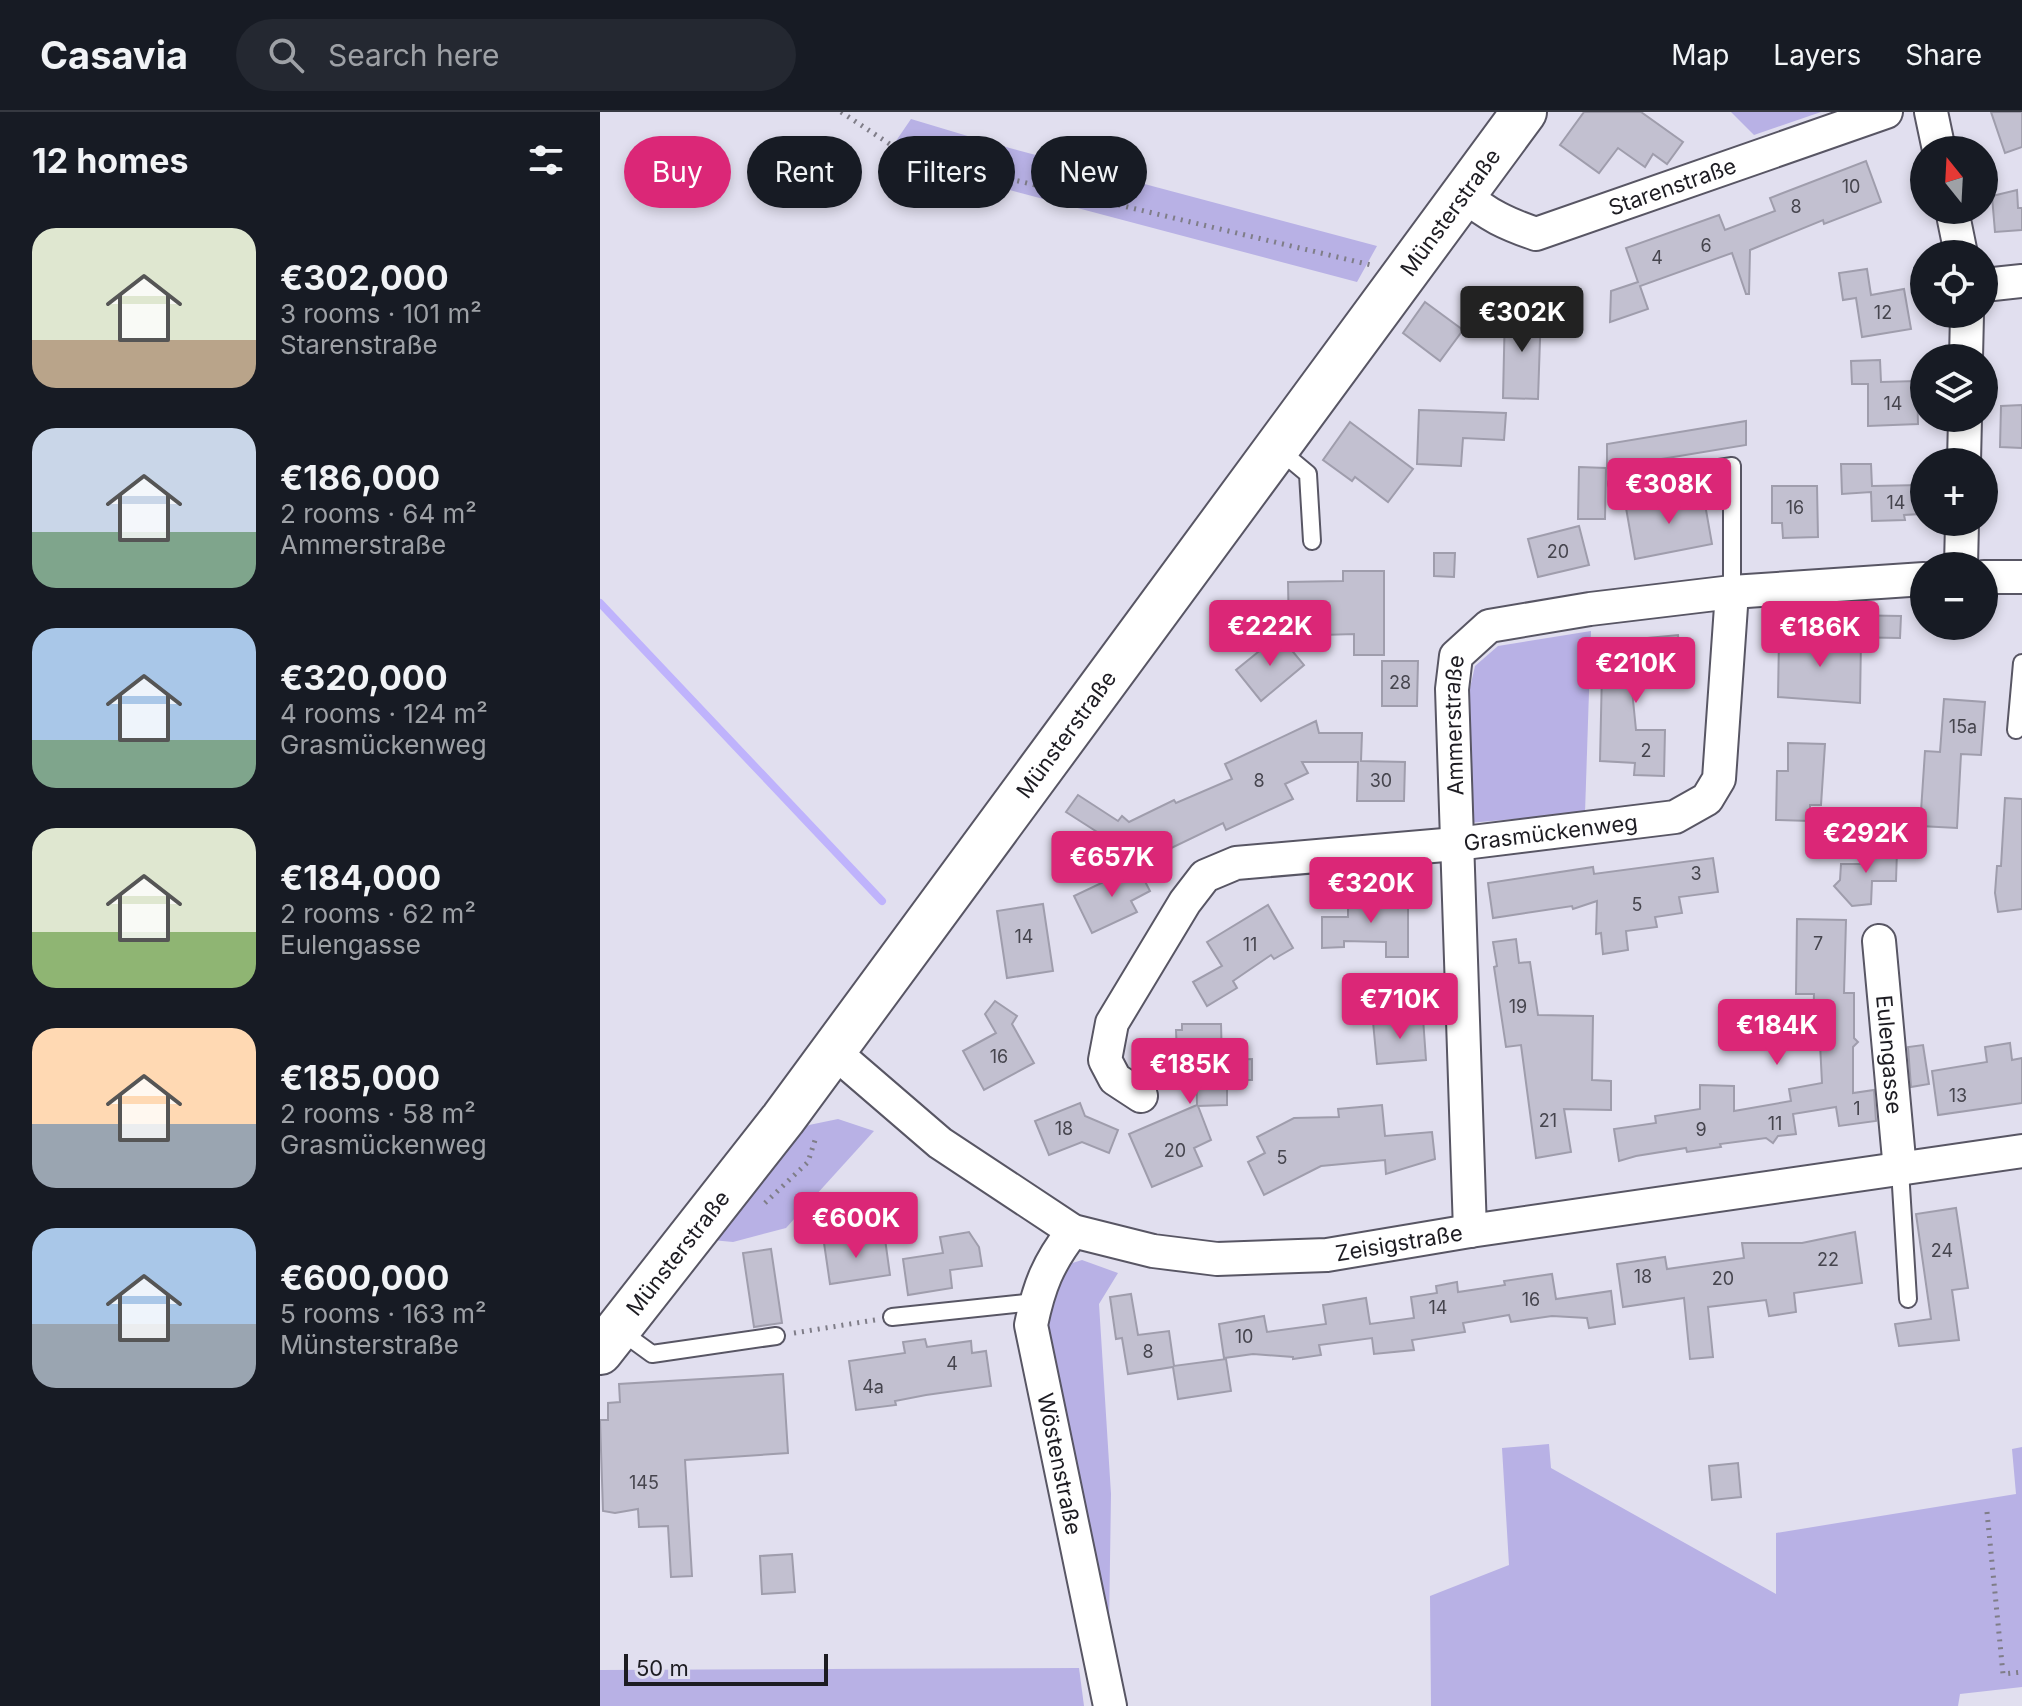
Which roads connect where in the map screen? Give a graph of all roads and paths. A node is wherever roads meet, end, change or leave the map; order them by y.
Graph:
1 (841, 112) edge
2 (1524, 112) edge
3 (1886, 112) edge
4 (1931, 112) edge
5 (1936, 136) edge
6 (1465, 195) junction
7 (1406, 273) junction
8 (2022, 281) edge
9 (1998, 284) edge
10 (1276, 448) junction
11 (1617, 484) dead end
12 (1312, 541) dead end
13 (1998, 577) edge
14 (2022, 577) edge
15 (1910, 580) edge
16 (1732, 592) junction
17 (2022, 663) edge
18 (2016, 730) dead end
19 (1456, 844) junction
20 (1879, 941) dead end
21 (832, 1050) junction
22 (1141, 1096) dead end
23 (2022, 1151) edge
24 (1900, 1170) junction
25 (1073, 1231) junction
26 (1470, 1231) junction
27 (1908, 1299) dead end
28 (1035, 1302) junction
29 (892, 1317) joint
30 (776, 1336) joint
31 (610, 1341) edge
32 (1987, 1512) dead end
33 (2022, 1672) edge
34 (1110, 1706) edge

1 - 7 path
2 - 6 main road, Münsterstraße
3 - 6 street, Starenstraße
4 - 5 street
6 - 7 main road, Münsterstraße
7 - 10 main road, Münsterstraße
8 - 9 street
10 - 12 lane
10 - 21 main road, Münsterstraße
11 - 16 lane
13 - 14 street
15 - 16 street, Ammerstraße
16 - 19 street, Grasmückenweg
16 - 19 street, Ammerstraße
17 - 18 lane
19 - 22 street, Grasmückenweg
19 - 26 street, Ammerstraße
20 - 24 street, Eulengasse
21 - 25 street, Zeisigstraße
21 - 31 main road, Münsterstraße
23 - 24 street, Zeisigstraße
24 - 26 street, Zeisigstraße
24 - 27 lane
25 - 26 street, Zeisigstraße
25 - 28 street, Wöstenstraße
28 - 29 lane
28 - 34 street, Wöstenstraße
29 - 30 path
30 - 31 lane
32 - 33 path

